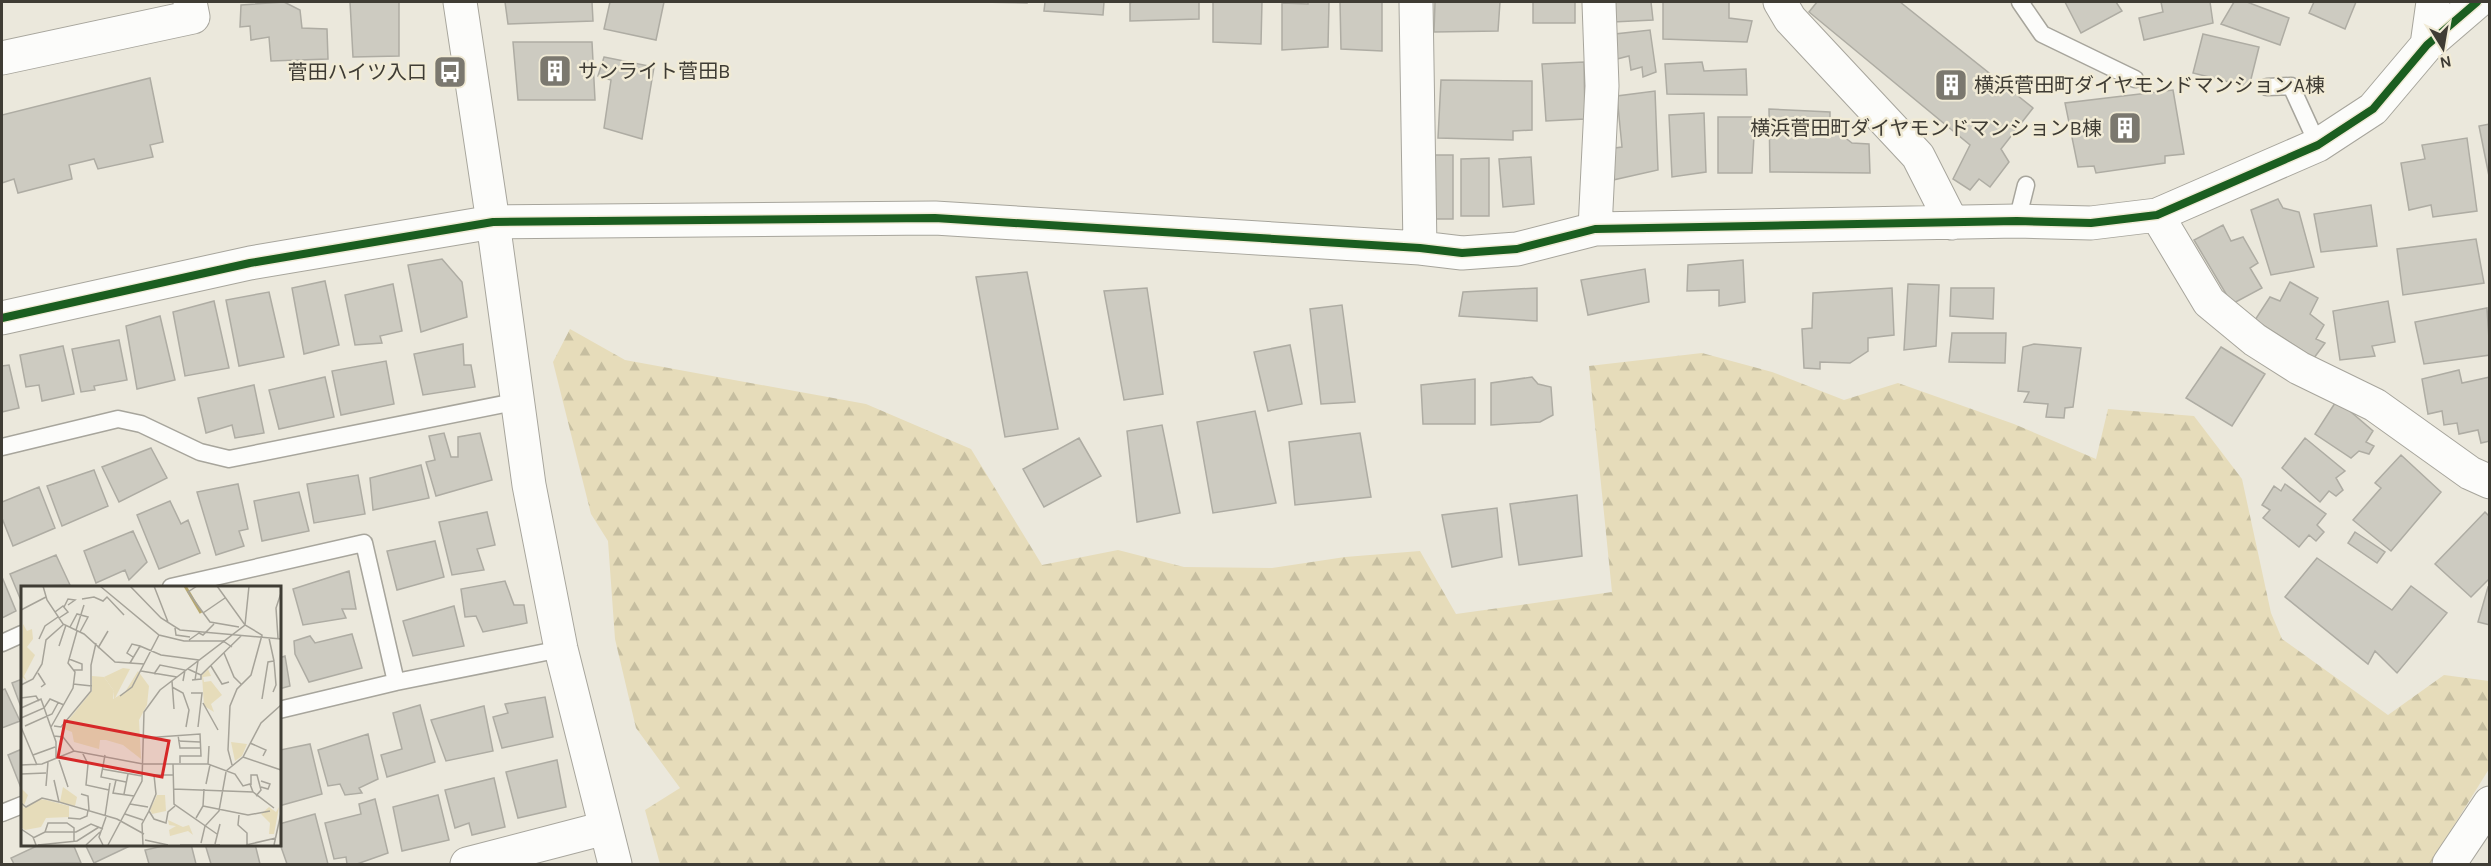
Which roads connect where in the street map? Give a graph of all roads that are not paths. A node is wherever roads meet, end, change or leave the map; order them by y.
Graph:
1 (190, 2) edge
2 (460, 2) edge
3 (1416, 2) edge
4 (1780, 2) edge
5 (2020, 2) edge
6 (2433, 2) edge
7 (2477, 2) edge
8 (1599, 3) dead end
9 (2427, 45) junction
10 (2, 58) edge
11 (2135, 79) dead end
12 (2267, 87) dead end
13 (2318, 146) junction
14 (2026, 185) dead end
15 (2157, 215) junction
16 (2017, 221) junction
17 (493, 222) junction
18 (1952, 223) junction
19 (1595, 229) junction
20 (1420, 248) junction
21 (2, 318) edge
22 (519, 401) junction
23 (2, 447) edge
24 (2490, 482) edge
25 (175, 586) edge
26 (21, 634) edge
27 (2, 643) edge
28 (561, 649) junction
29 (396, 681) junction
30 (280, 710) edge
31 (2490, 802) edge
32 (21, 804) edge
33 (2, 813) edge
34 (605, 828) junction
35 (467, 864) edge
36 (615, 864) edge
37 (2449, 864) edge

1 - 10 street
2 - 17 street
3 - 20 street
4 - 18 street
5 - 11 lane
6 - 9 street
7 - 9 street
8 - 19 street
9 - 13 street
12 - 13 lane
13 - 15 street
14 - 16 lane
15 - 16 street
15 - 24 street
16 - 18 street
17 - 20 street
17 - 21 street
17 - 22 street
18 - 19 street
19 - 20 street
22 - 23 lane
22 - 28 street
25 - 29 lane
26 - 27 lane
28 - 29 lane
28 - 34 street
29 - 30 lane
31 - 37 street
32 - 33 lane
34 - 35 street
34 - 36 street

